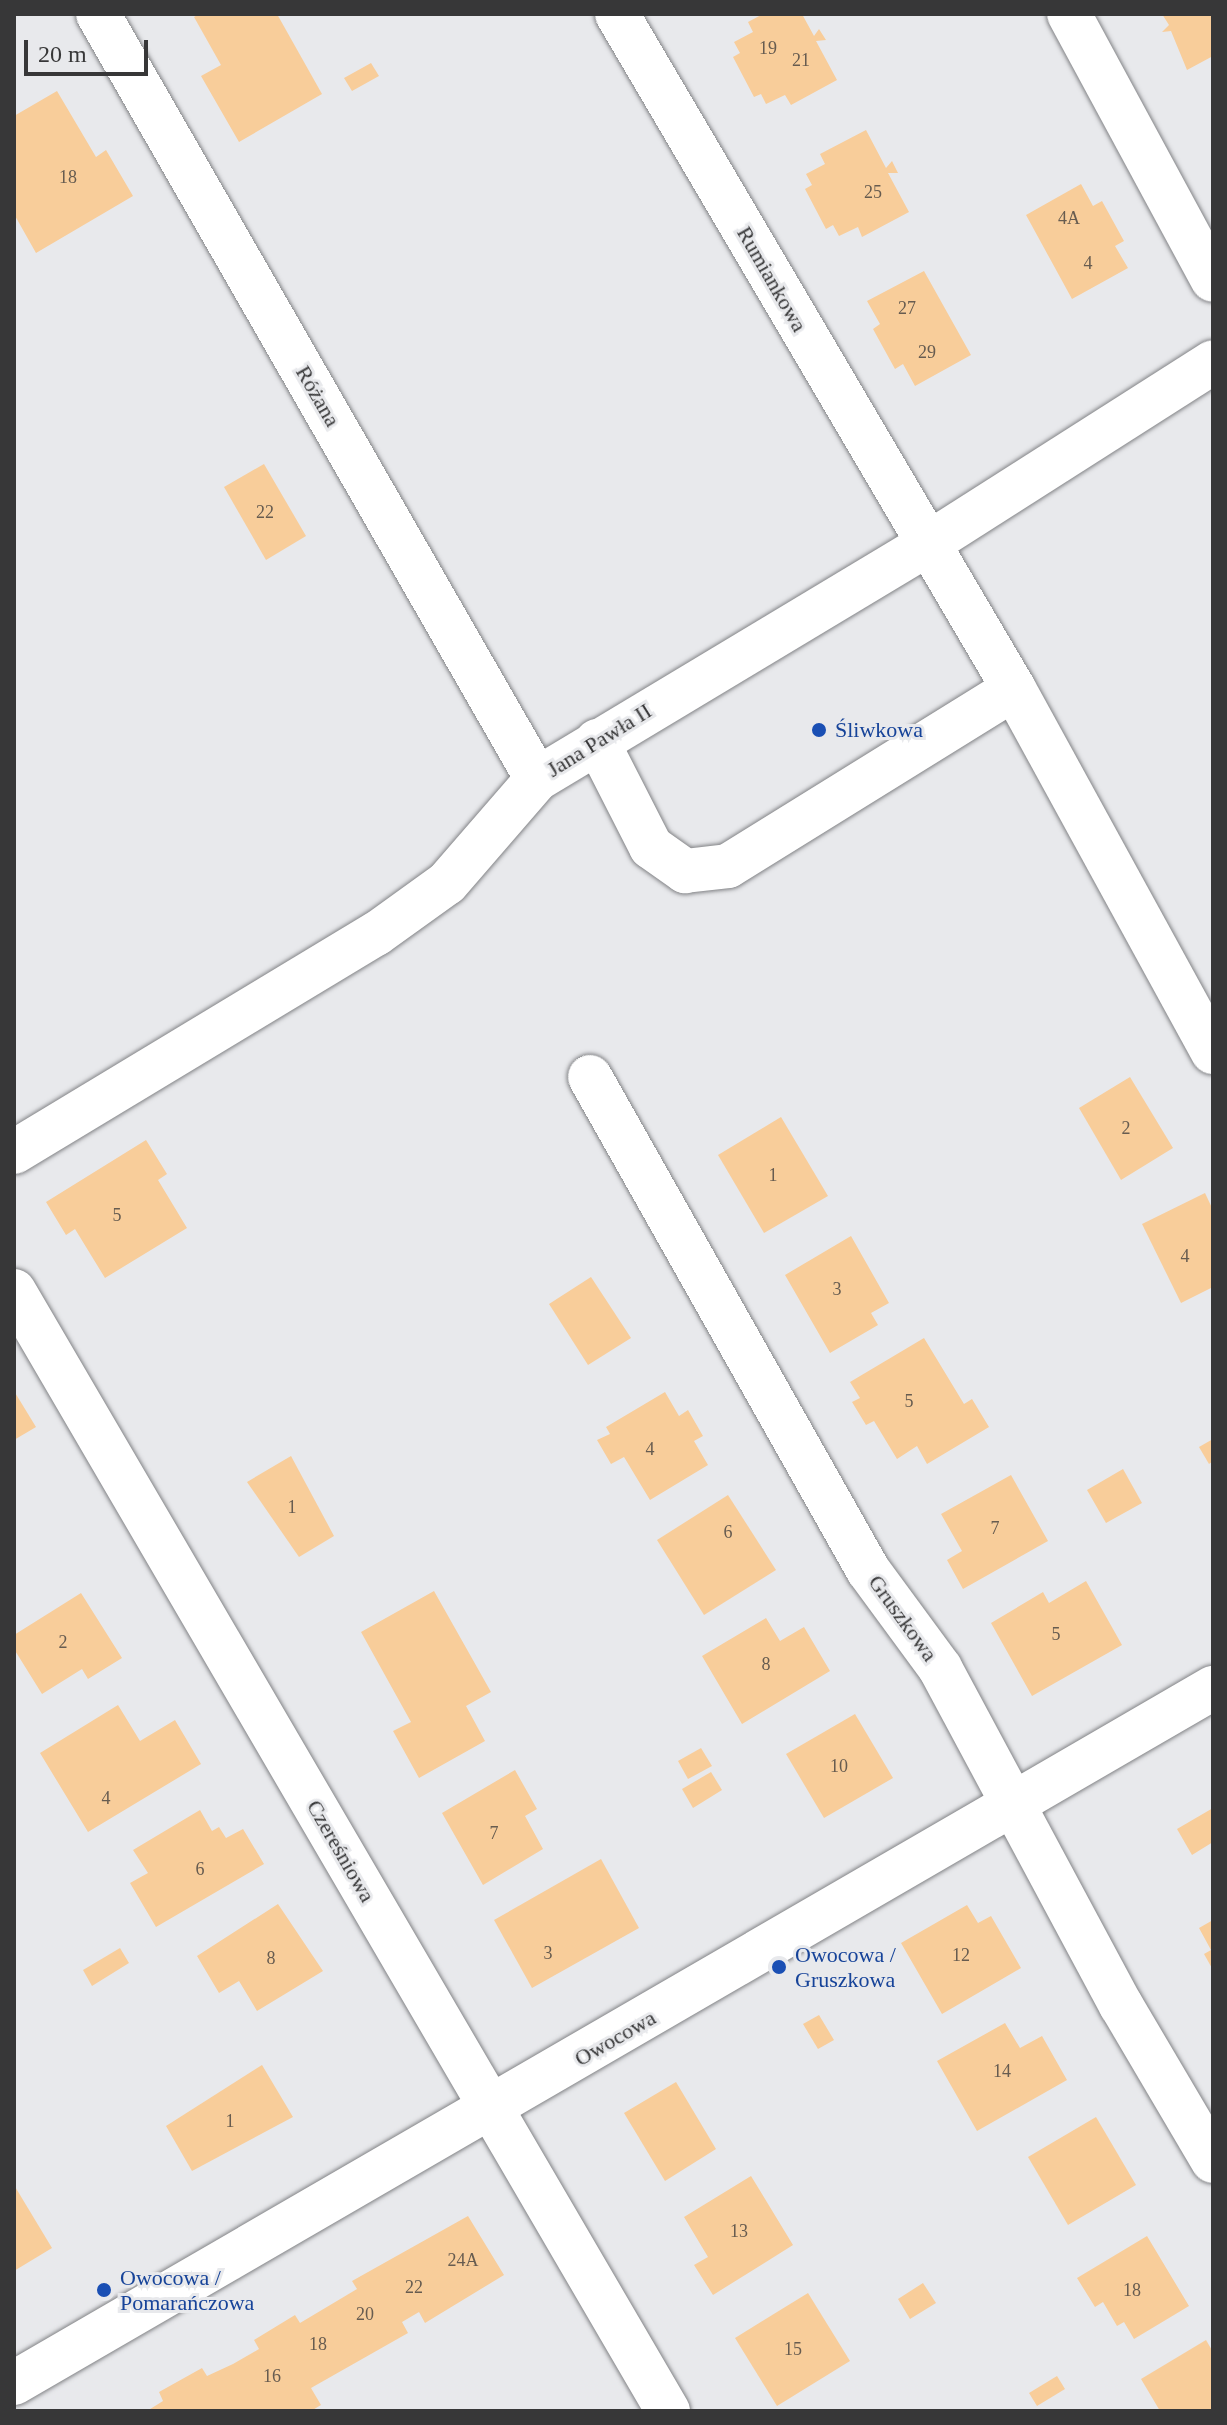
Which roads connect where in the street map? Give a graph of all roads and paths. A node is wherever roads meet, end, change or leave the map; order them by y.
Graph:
1 (98, 14) edge
2 (617, 14) edge
3 (1069, 14) edge
4 (1213, 280) edge
5 (1213, 362) edge
6 (926, 545) junction
7 (1014, 689) junction
8 (597, 741) junction
9 (537, 779) junction
10 (1213, 1052) edge
11 (590, 1077) dead end
12 (14, 1152) edge
13 (14, 1291) edge
14 (1213, 1688) edge
15 (1014, 1804) junction
16 (492, 2110) junction
17 (1213, 2161) edge
18 (14, 2383) edge
19 (668, 2411) edge

1 - 9 street, Różana
2 - 6 street, Rumiankowa
3 - 4 street
5 - 6 street, Jana Pawła II
6 - 7 street
6 - 8 street, Jana Pawła II
7 - 8 street
7 - 10 street
8 - 9 street, Jana Pawła II
9 - 12 street, Jana Pawła II
11 - 15 street, Gruszkowa
13 - 16 street, Czereśniowa
14 - 15 street, Owocowa
15 - 16 street, Owocowa
15 - 17 street, Gruszkowa
16 - 18 street, Owocowa
16 - 19 street, Czereśniowa

